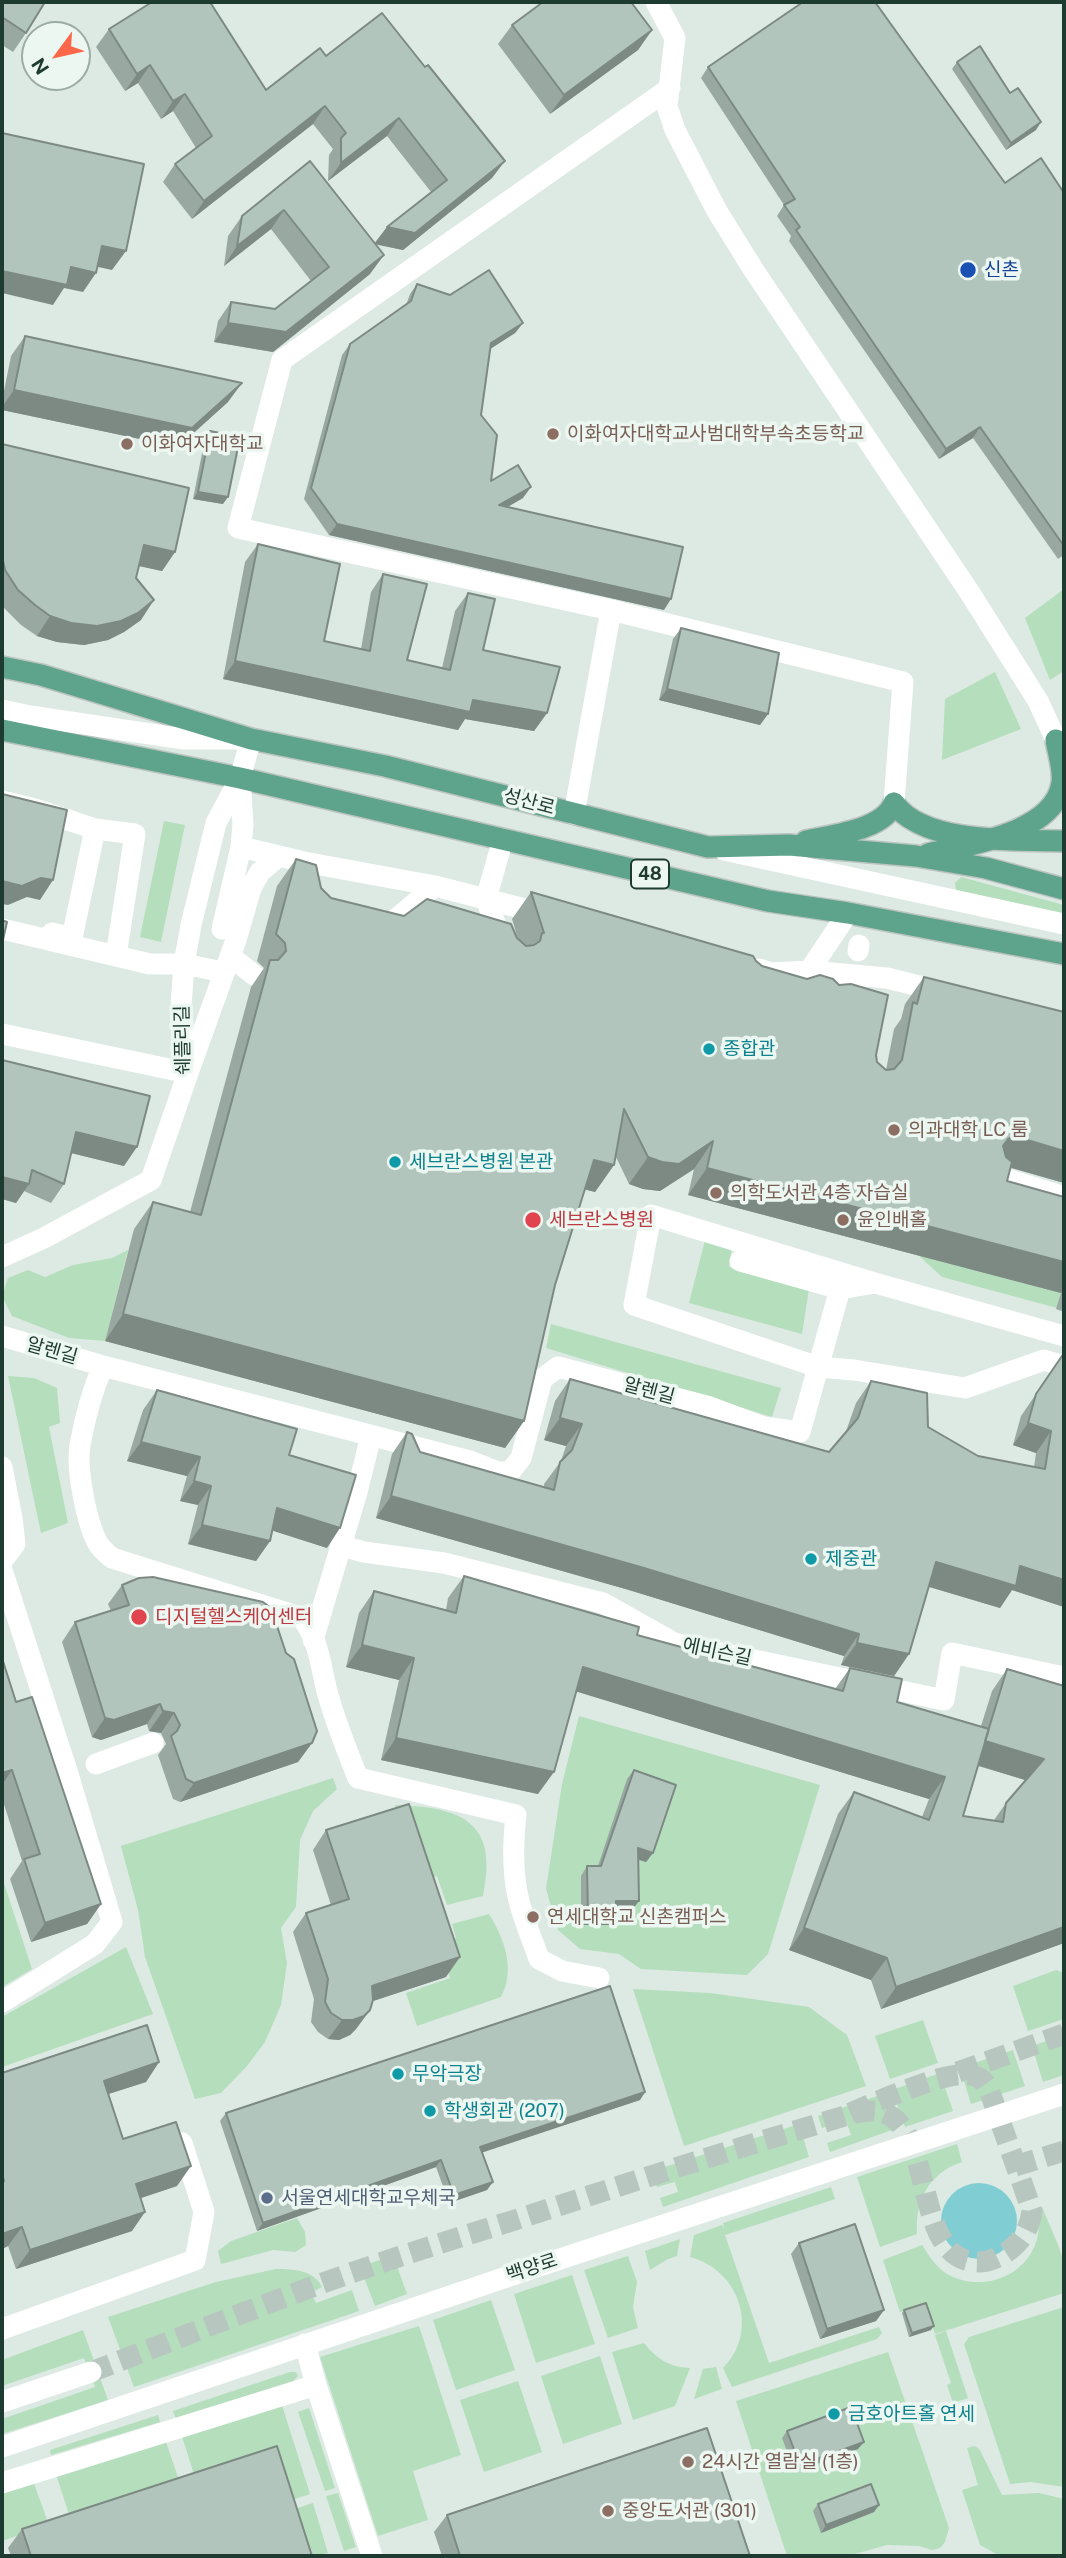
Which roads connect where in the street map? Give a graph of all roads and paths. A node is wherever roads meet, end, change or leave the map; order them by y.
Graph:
1 (656, 2) edge
2 (670, 88) junction
3 (611, 610) junction
4 (2, 667) edge
5 (2, 710) edge
6 (2, 730) edge
7 (251, 739) junction
8 (1060, 747) edge
9 (240, 778) junction
10 (2, 801) edge
11 (894, 803) junction
12 (574, 814) junction
13 (95, 830) junction
14 (503, 839) junction
15 (991, 840) junction
16 (1064, 841) edge
17 (789, 845) junction
18 (242, 847) junction
19 (708, 847) junction
20 (279, 856) junction
21 (916, 856) junction
22 (304, 862) junction
23 (435, 886) junction
24 (310, 887) edge
25 (1064, 889) edge
26 (486, 899) junction
27 (516, 913) dead end
28 (848, 913) junction
29 (2, 922) edge
30 (1064, 924) edge
31 (363, 925) edge
32 (2, 929) edge
33 (222, 929) dead end
34 (1064, 954) edge
35 (116, 956) junction
36 (510, 960) edge
37 (184, 964) junction
38 (227, 964) junction
39 (809, 971) junction
40 (254, 975) dead end
41 (820, 990) edge
42 (792, 993) edge
43 (963, 997) edge
44 (2, 1034) edge
45 (188, 1073) junction
46 (997, 1176) edge
47 (1064, 1197) edge
48 (44, 1238) junction
49 (2, 1244) edge
50 (2, 1257) edge
51 (740, 1261) dead end
52 (875, 1283) junction
53 (840, 1289) junction
54 (2, 1336) edge
55 (1064, 1336) edge
56 (103, 1366) junction
57 (1064, 1366) edge
58 (818, 1367) junction
59 (371, 1436) junction
60 (2, 1468) edge
61 (342, 1546) junction
62 (2, 1561) edge
63 (2, 1570) edge
64 (313, 1640) junction
65 (1064, 1677) edge
66 (153, 1744) dead end
67 (96, 1764) dead end
68 (599, 1978) dead end
69 (2, 2002) edge
70 (1064, 2094) edge
71 (180, 2137) edge
72 (2, 2329) edge
73 (305, 2344) junction
74 (91, 2372) tunnel mouth
75 (316, 2385) junction
76 (2, 2402) edge
77 (2, 2446) edge
78 (2, 2483) edge
79 (371, 2554) edge

1 - 2 street
2 - 3 street
2 - 8 street
3 - 11 street
3 - 12 street
4 - 7 main road, 성산로 / 48
5 - 7 street
6 - 9 main road, 48
7 - 9 street
7 - 12 main road, 성산로 / 48
8 - 15 main road
9 - 14 main road, 48
9 - 18 street
9 - 37 street, 쉐플리길
10 - 13 street
11 - 15 main road
11 - 17 main road
12 - 19 main road, 성산로 / 48
13 - 29 street
13 - 35 street
14 - 26 street
14 - 28 main road, 48
15 - 16 main road
15 - 21 main road
17 - 19 main road, 성산로 / 48
17 - 21 main road, 성산로 / 48
18 - 20 street
18 - 33 street
19 - 30 street
20 - 22 street
20 - 38 street
21 - 25 main road, 성산로 / 48
22 - 23 street
22 - 24 street
23 - 26 street
23 - 31 street
26 - 27 street
26 - 36 street
28 - 34 main road, 48
28 - 39 street
32 - 35 street
35 - 37 street
37 - 38 street
37 - 45 street, 쉐플리길
38 - 40 street
38 - 45 street
39 - 41 street
39 - 42 street
39 - 43 street
44 - 45 street
45 - 48 street, 쉐플리길
46 - 47 street
48 - 49 street
48 - 50 street, 쉐플리길
51 - 53 street
52 - 53 street
52 - 55 street
52 - 58 street
53 - 58 street
54 - 56 street, 알렌길
56 - 59 street, 알렌길
56 - 64 street
57 - 58 street
58 - 59 street, 알렌길
59 - 61 street
60 - 62 street
61 - 64 street
61 - 65 street, 에비슨길
63 - 69 street
64 - 68 street
66 - 67 street
70 - 73 street, 백양로
71 - 72 street
73 - 75 street
73 - 77 street, 백양로
74 - 76 street
75 - 78 street
75 - 79 street

